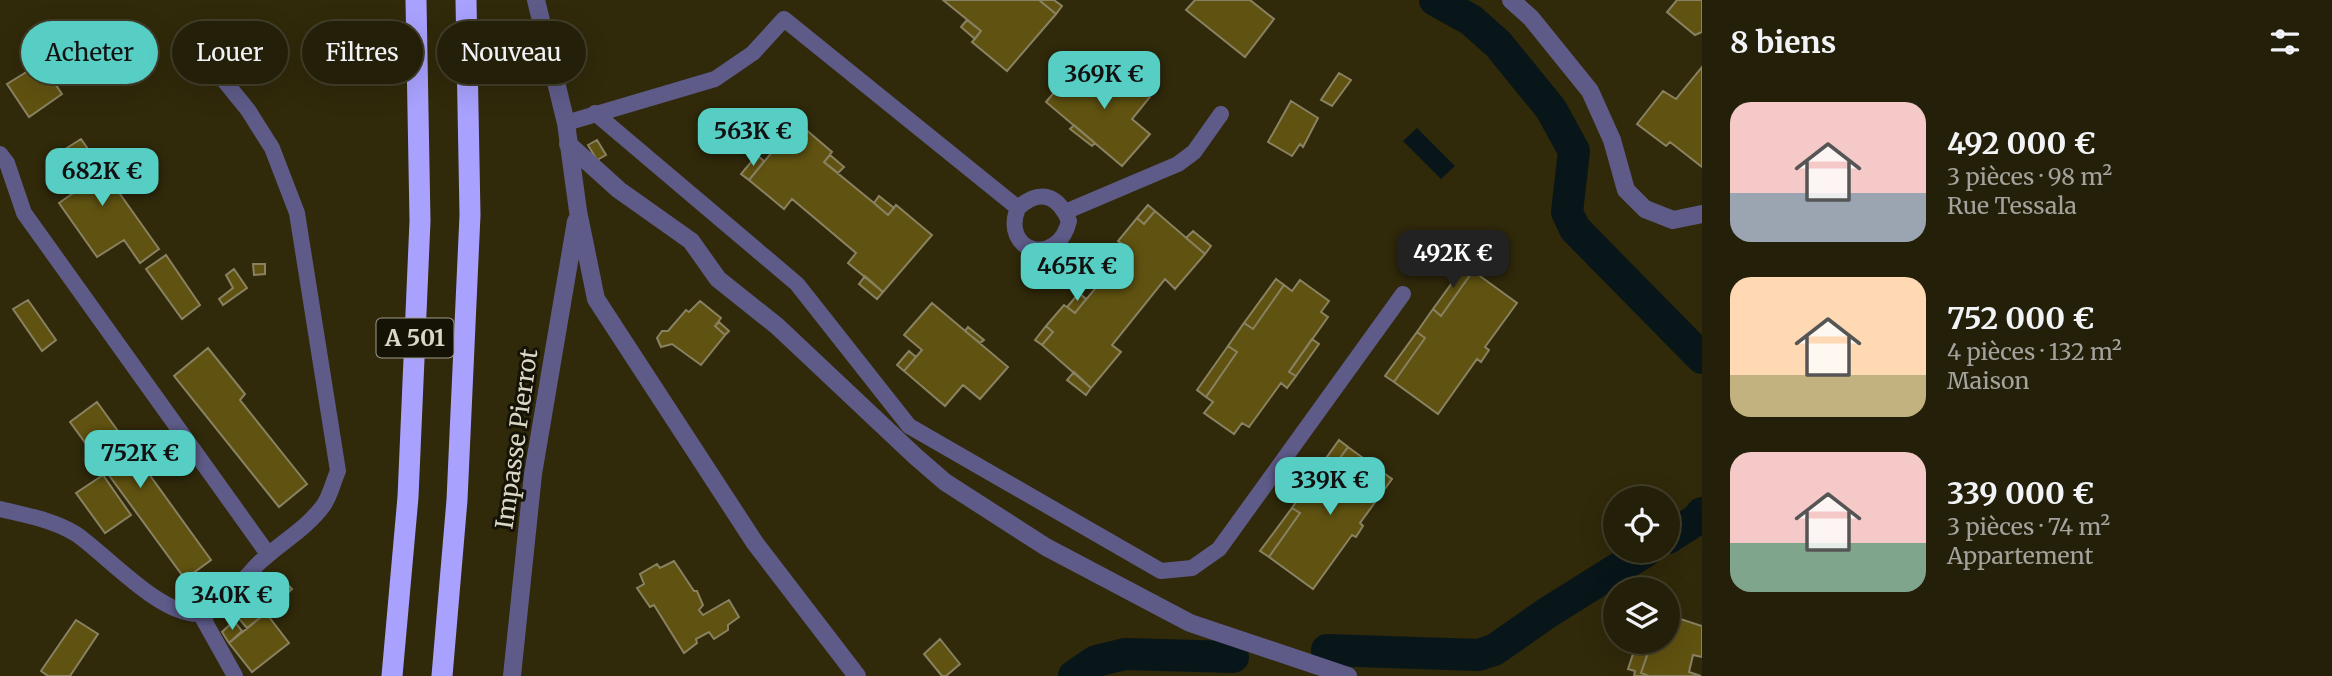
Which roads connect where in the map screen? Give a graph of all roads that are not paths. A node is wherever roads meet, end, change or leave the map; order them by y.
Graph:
1 (416, 0) edge
2 (466, 0) edge
3 (536, 0) edge
4 (1511, 0) edge
5 (227, 84) edge
6 (595, 113) junction
7 (1220, 114) dead end
8 (566, 123) junction
9 (568, 144) junction
10 (0, 154) edge
11 (1018, 208) junction
12 (578, 211) junction
13 (1065, 212) junction
14 (1702, 214) edge
15 (1404, 294) dead end
16 (0, 509) edge
17 (268, 554) junction
18 (201, 615) junction
19 (235, 676) edge
20 (391, 676) edge
21 (442, 676) edge
22 (512, 676) edge
23 (857, 676) edge
24 (1348, 676) edge

1 - 20 highway, A 501
2 - 21 highway, A 501
3 - 8 street
4 - 14 street
5 - 17 lane
6 - 8 lane
6 - 11 lane
6 - 15 lane
7 - 13 lane
8 - 9 street
9 - 12 street
9 - 24 street
10 - 17 lane
11 - 13 lane
11 - 13 lane
12 - 22 street, Impasse Pierrot
12 - 23 street
16 - 18 lane
17 - 18 lane
18 - 19 lane

